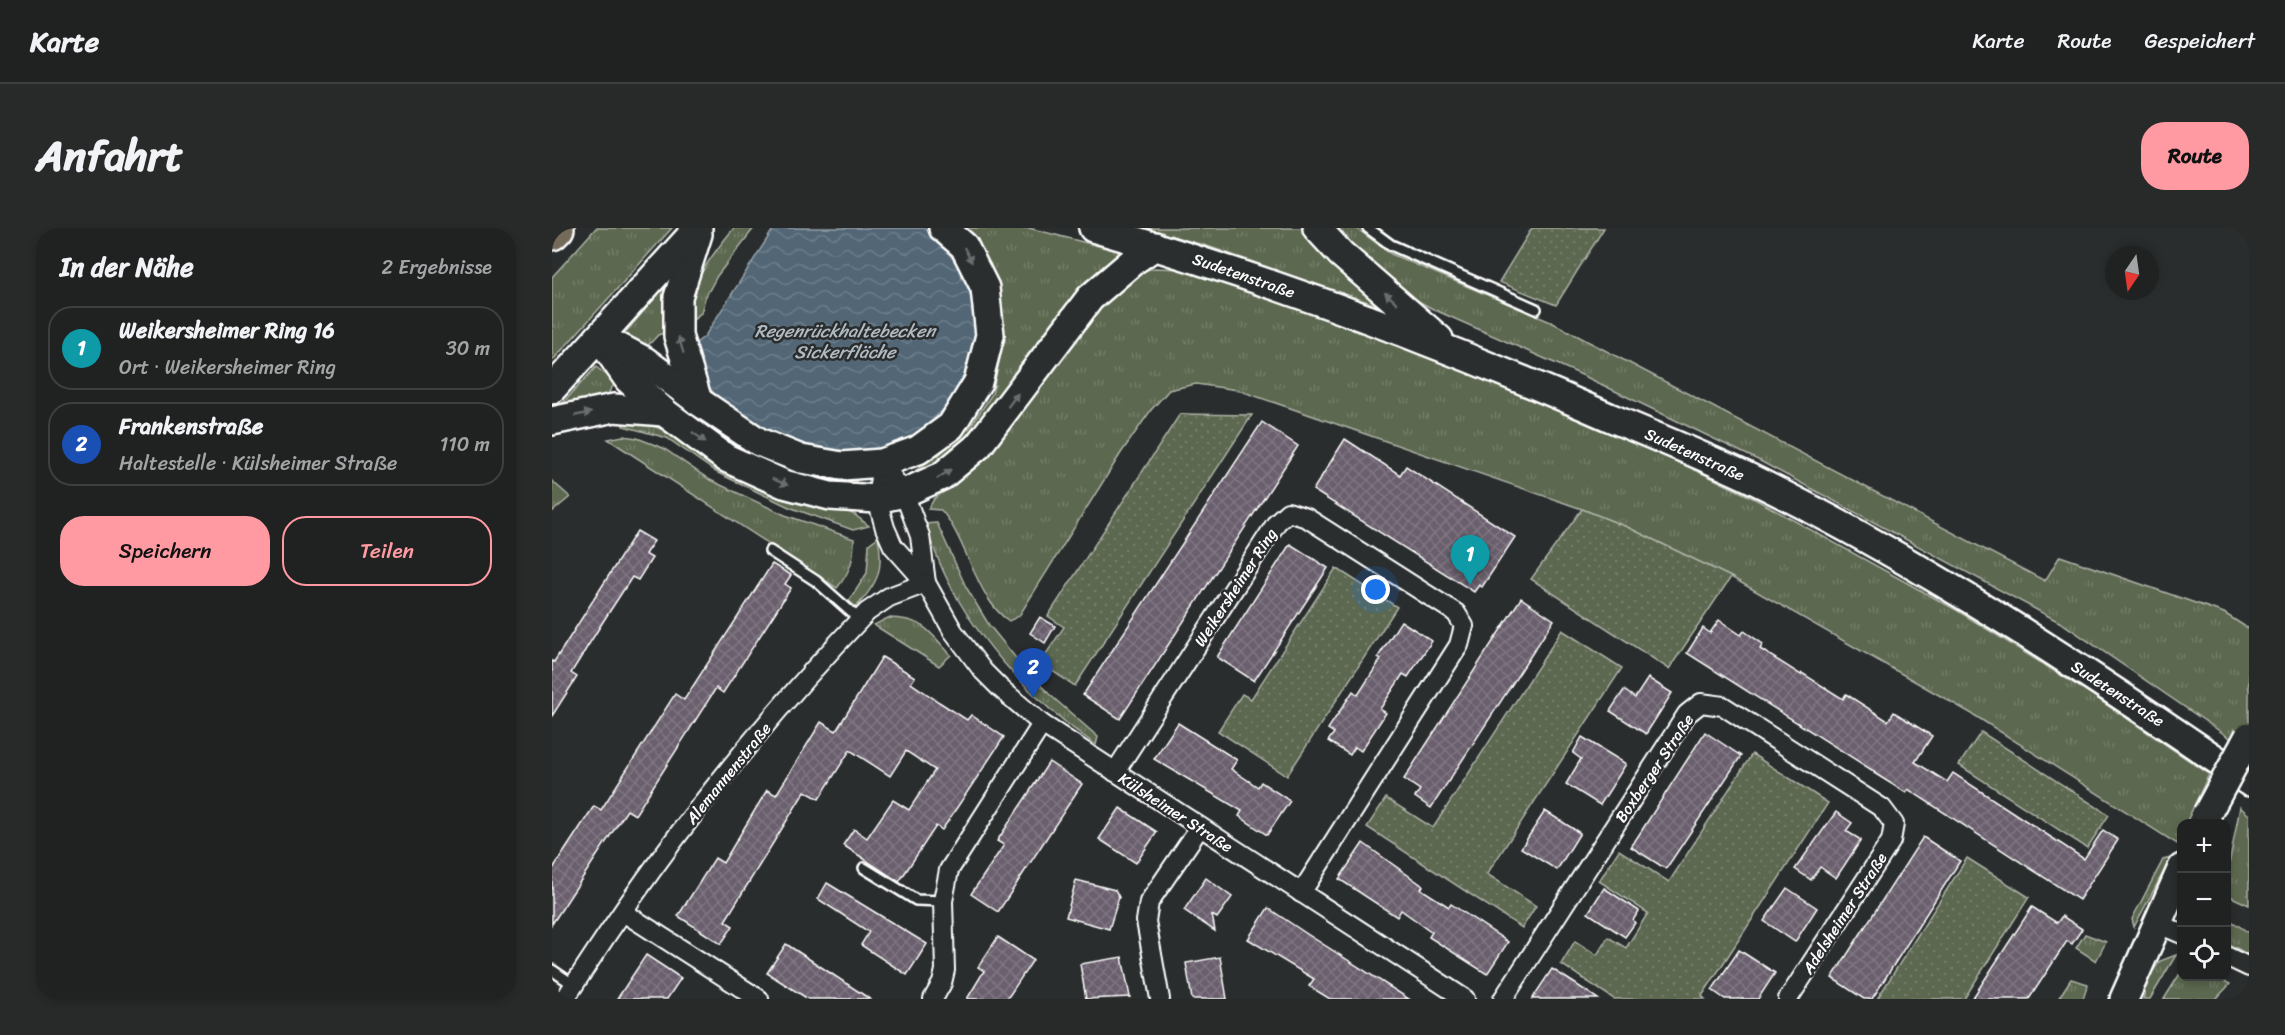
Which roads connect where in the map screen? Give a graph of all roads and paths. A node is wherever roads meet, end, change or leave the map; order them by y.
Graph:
1 (557, 228) edge
2 (699, 228) edge
3 (943, 228) edge
4 (1093, 228) edge
5 (1317, 228) edge
6 (1368, 228) edge
7 (552, 233) edge
8 (1155, 246) junction
9 (1536, 309) dead end
10 (599, 337) junction
11 (1451, 350) junction
12 (552, 389) edge
13 (698, 401) junction
14 (664, 412) junction
15 (552, 422) edge
16 (882, 463) junction
17 (904, 493) junction
18 (877, 499) junction
19 (770, 551) dead end
20 (926, 583) junction
21 (860, 620) junction
22 (1042, 724) junction
23 (2249, 736) edge
24 (1115, 772) junction
25 (2249, 782) edge
26 (2205, 819) edge
27 (1894, 824) joint
28 (1200, 827) junction
29 (864, 868) dead end
30 (2179, 873) edge
31 (1301, 892) junction
32 (943, 901) junction
33 (623, 912) junction
34 (2156, 923) junction
35 (2177, 932) edge
36 (2231, 958) edge
37 (2249, 967) edge
38 (552, 970) edge
39 (569, 992) edge
40 (759, 999) edge
41 (933, 999) edge
42 (1161, 999) edge
43 (1465, 999) edge
44 (1503, 999) edge
45 (1788, 999) edge
46 (2124, 999) edge

1 - 7 highway
2 - 10 main road
13 -> 2 main road
3 -> 16 main road
4 - 8 main road, Sudetenstraße
11 -> 5 main road
6 - 9 lane
8 - 11 main road, Sudetenstraße
17 -> 8 main road
10 - 12 main road
10 - 13 main road
10 - 14 main road
11 - 25 main road, Sudetenstraße
13 - 16 main road
15 -> 14 main road
14 -> 18 main road
16 - 17 street, Külsheimer Straße
16 - 18 street, Külsheimer Straße
17 - 18 main road
17 - 20 street, Külsheimer Straße
18 - 20 street, Külsheimer Straße
19 - 21 lane
20 - 21 street, Alemannenstraße
20 - 22 street, Külsheimer Straße
21 - 33 street, Alemannenstraße
22 - 24 street, Külsheimer Straße
22 - 32 street
23 - 26 main road, bridge
24 - 28 street, Külsheimer Straße
24 - 31 street, Weikersheimer Ring
27 - 44 street, Boxberger Straße
27 - 45 street, Adelsheimer Straße
28 - 31 street, Külsheimer Straße
28 - 42 street
29 - 32 lane
30 - 34 main road
31 - 43 street, Külsheimer Straße
32 - 41 street
33 - 39 street, Alemannenstraße
33 - 40 street
34 - 35 street
34 - 46 main road
36 - 37 street
38 - 39 lane

